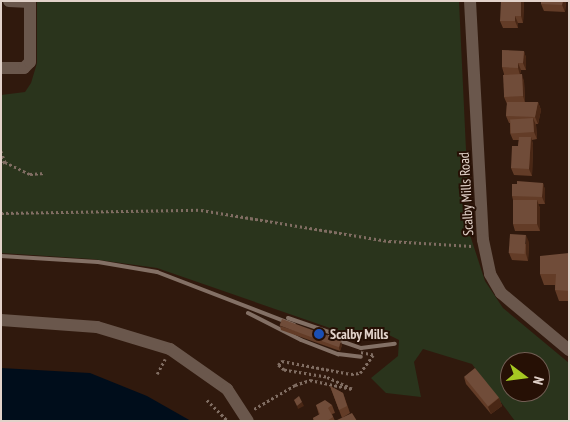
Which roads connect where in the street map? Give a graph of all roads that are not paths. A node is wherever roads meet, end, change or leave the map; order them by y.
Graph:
1 (9, 1) edge
2 (470, 1) edge
3 (30, 2) edge
4 (1, 68) edge
5 (1, 320) edge
6 (569, 350) edge
7 (247, 418) edge

1 - 3 street
2 - 6 street, Scalby Mills Road
3 - 4 street
5 - 7 street

